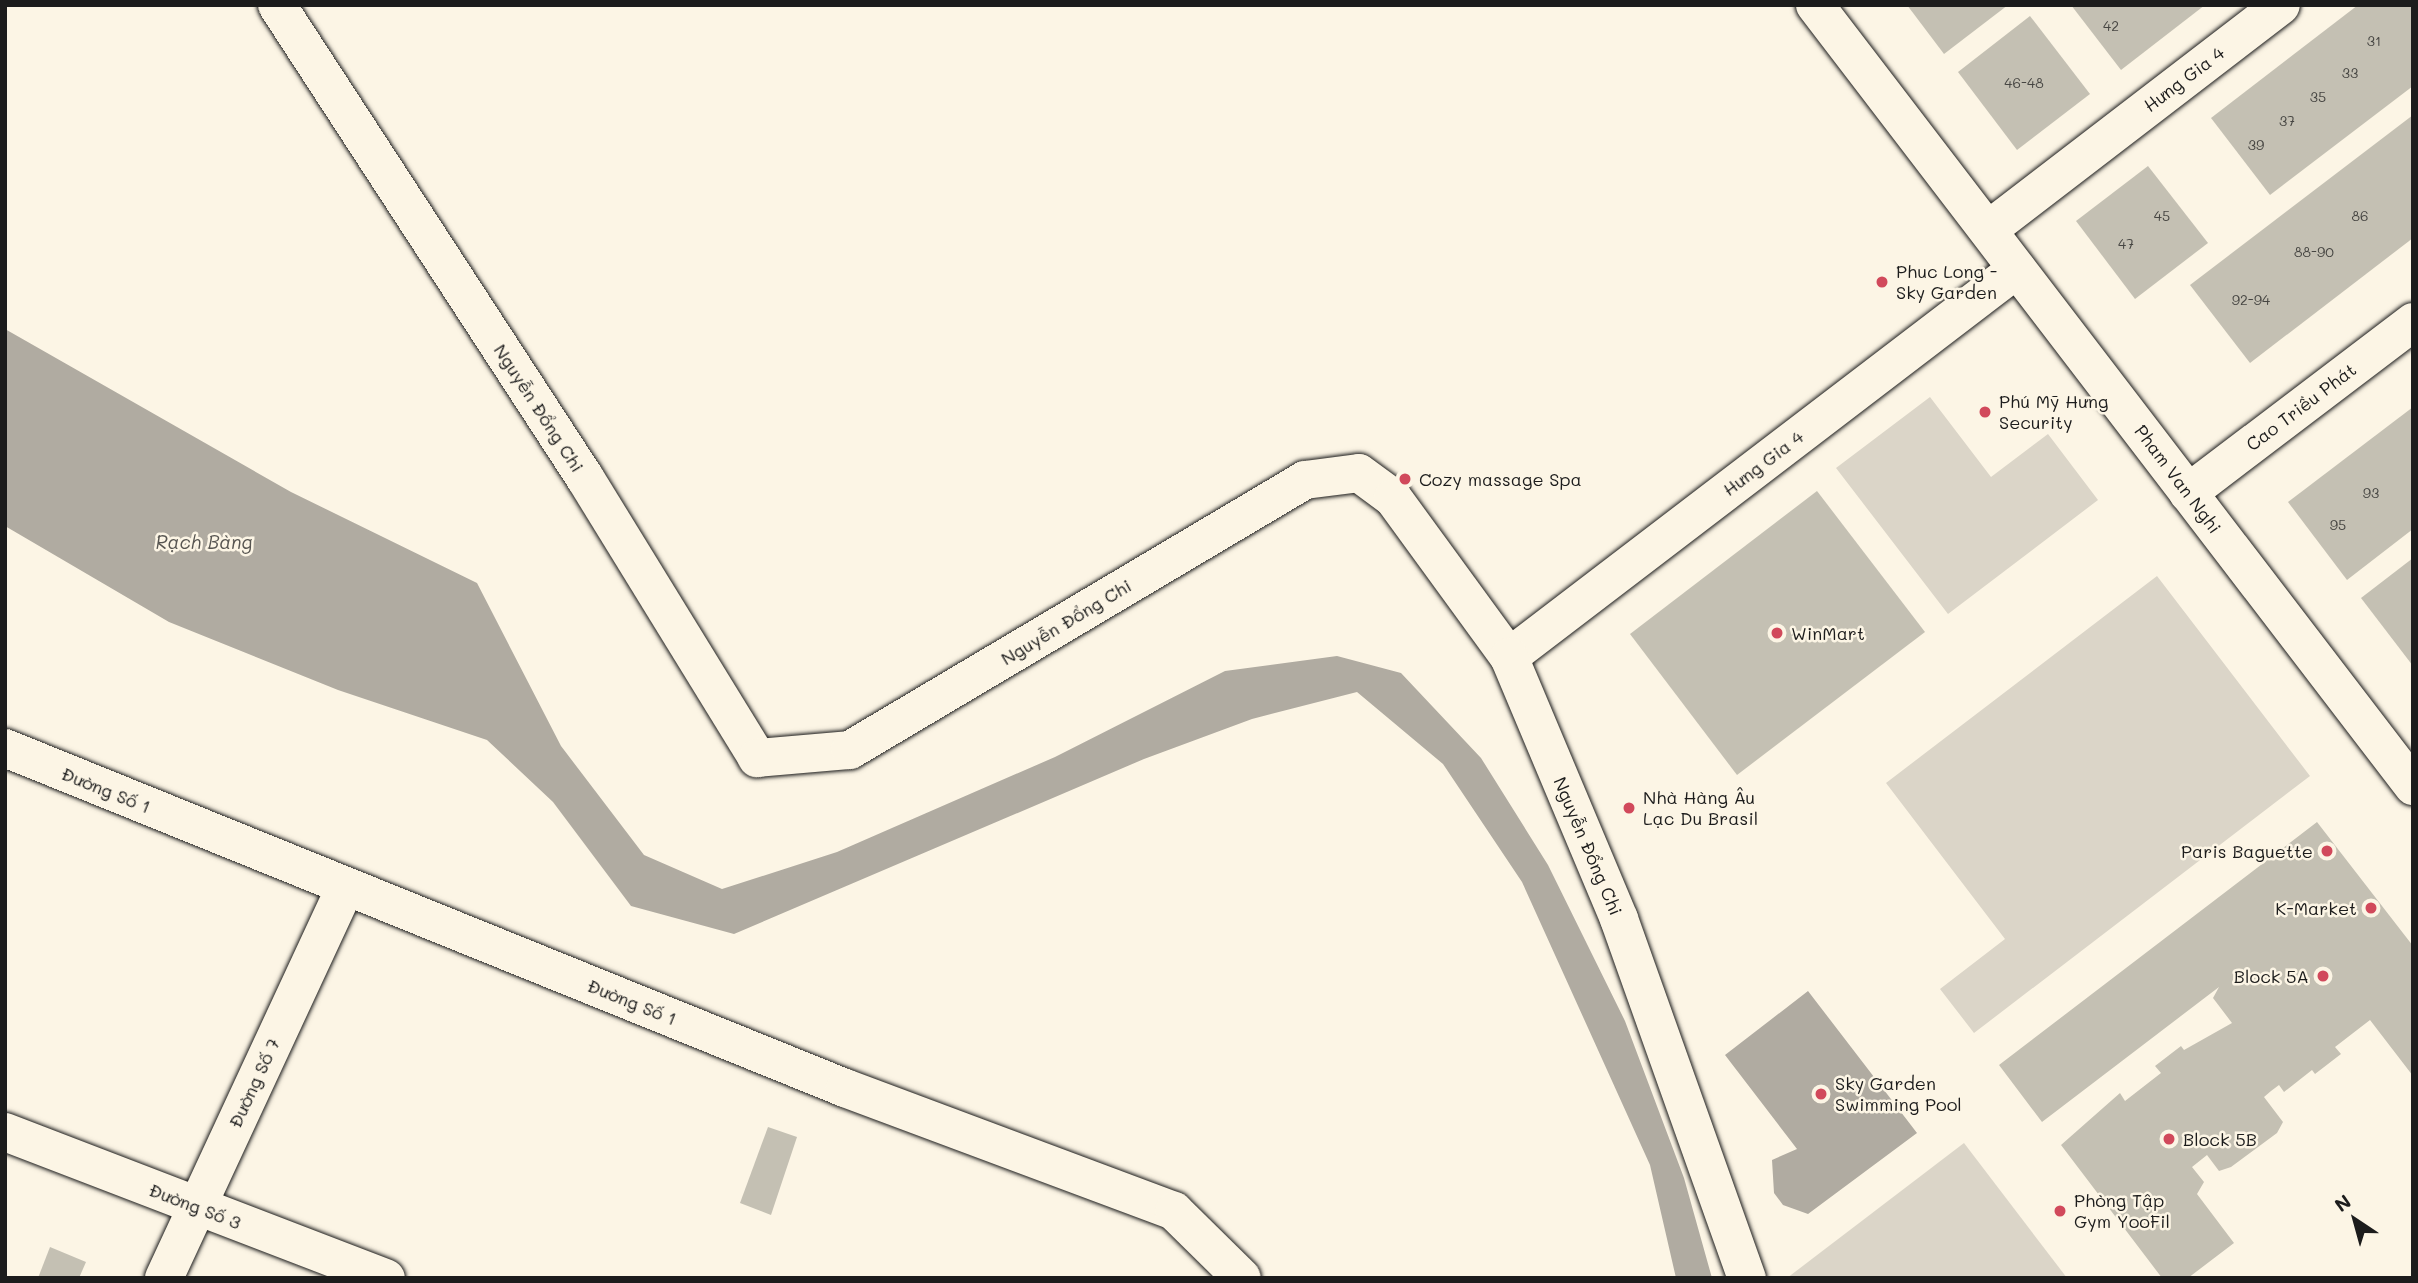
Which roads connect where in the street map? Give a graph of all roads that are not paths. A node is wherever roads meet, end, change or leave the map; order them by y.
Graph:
1 (277, 5) edge
2 (1815, 5) edge
3 (2281, 5) edge
4 (1987, 230) junction
5 (2017, 269) junction
6 (2413, 321) edge
7 (2188, 493) junction
8 (1509, 657) junction
9 (5, 748) edge
10 (2406, 762) edge
11 (345, 888) junction
12 (5, 1132) edge
13 (195, 1207) junction
14 (164, 1278) edge
15 (386, 1278) edge
16 (1242, 1278) edge
17 (1747, 1278) edge

1 - 8 street, Nguyễn Đổng Chi
2 - 4 street, Pham Van Nghi
3 - 4 street, Hưng Gia 4
4 - 5 street, Pham Van Nghi
5 - 7 street, Pham Van Nghi
5 - 8 street, Hưng Gia 4
6 - 7 street, Cao Triều Phát
7 - 10 street, Pham Van Nghi
8 - 17 street, Nguyễn Đổng Chi
9 - 11 street, Đường Số 1
11 - 13 street, Đường Số 7
11 - 16 street, Đường Số 1
12 - 13 street, Đường Số 3
13 - 14 street, Đường Số 7
13 - 15 street, Đường Số 3

